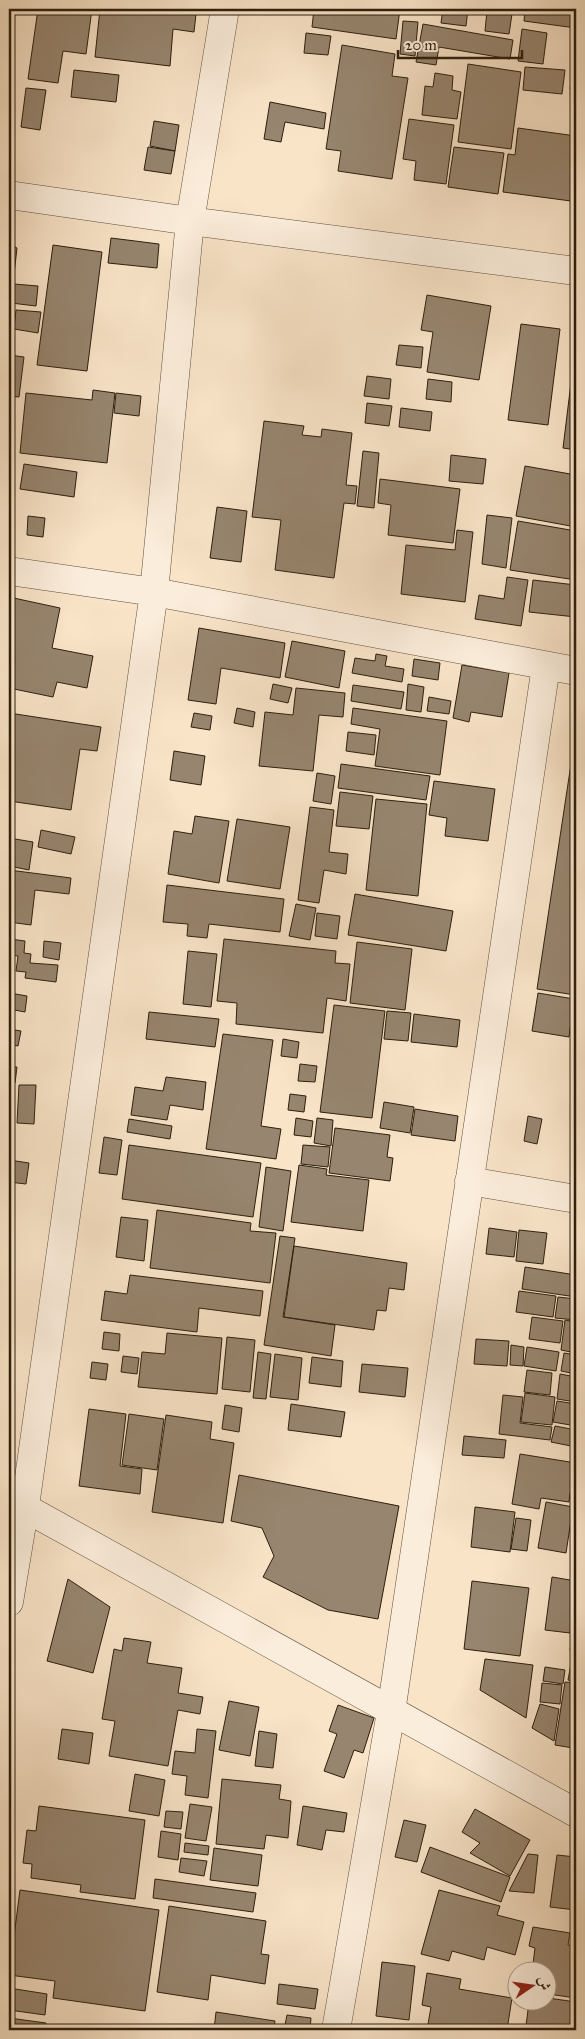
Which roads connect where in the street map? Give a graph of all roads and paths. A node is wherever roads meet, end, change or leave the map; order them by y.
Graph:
1 (225, 9) edge
2 (9, 195) edge
3 (190, 221) junction
4 (576, 271) edge
5 (9, 571) edge
6 (154, 592) junction
7 (546, 666) junction
8 (576, 671) edge
9 (469, 1181) junction
10 (576, 1198) edge
11 (17, 1502) edge
12 (9, 1602) edge
13 (391, 1712) junction
14 (576, 1813) edge
15 (336, 2030) edge

1 - 3 street
2 - 3 street
3 - 4 street
3 - 6 street
5 - 6 street
6 - 7 street
6 - 11 street
7 - 8 street
7 - 9 street
9 - 10 street
9 - 13 street
11 - 12 street
11 - 13 street
13 - 14 street
13 - 15 street

